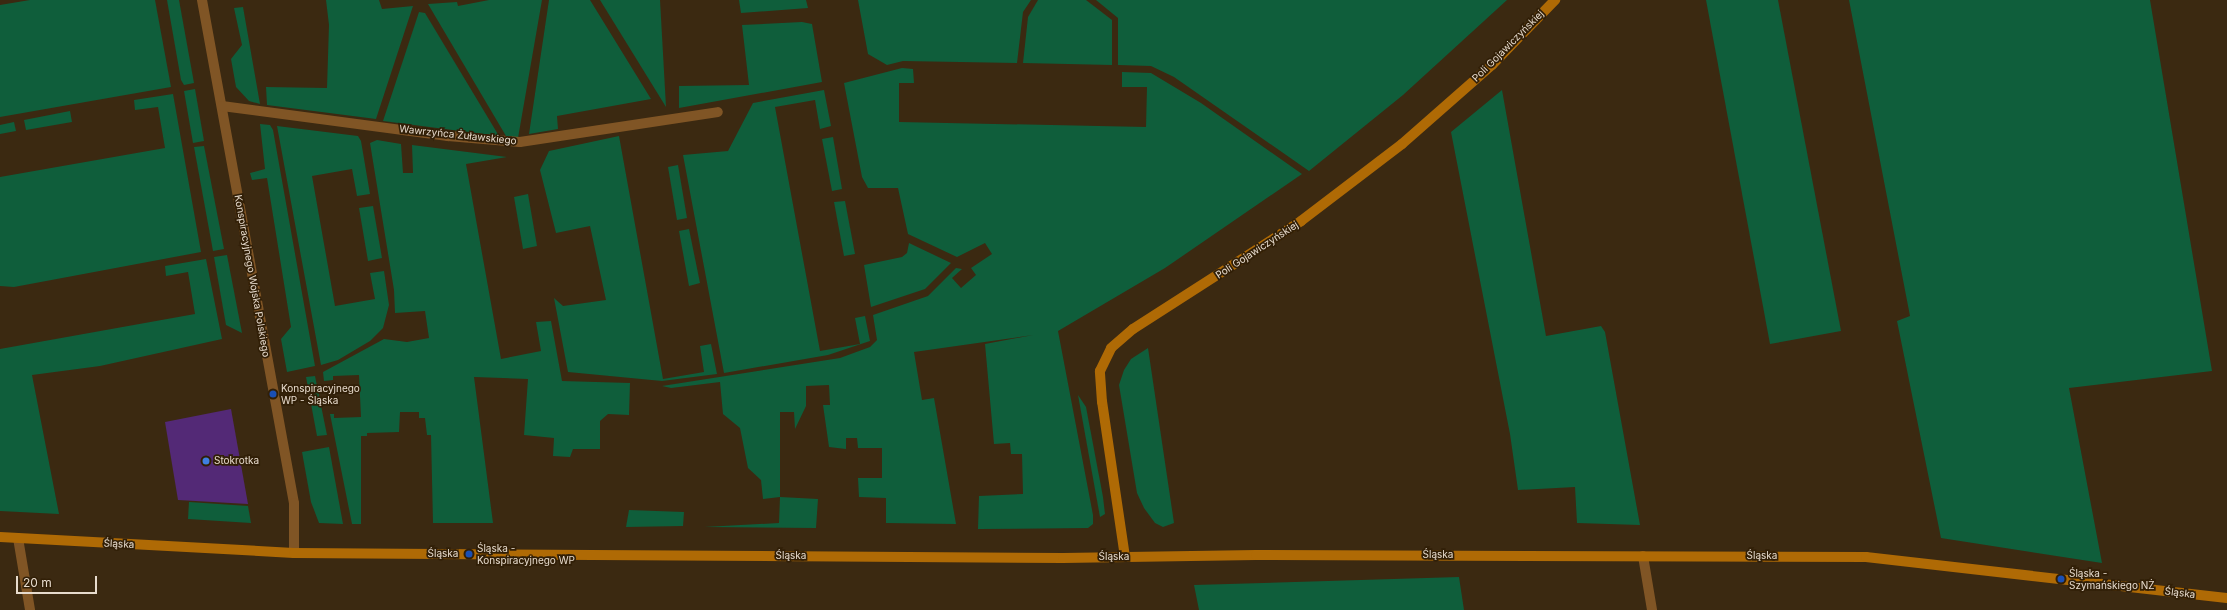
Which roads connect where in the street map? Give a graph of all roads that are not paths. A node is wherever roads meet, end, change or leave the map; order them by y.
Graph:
1 (202, 0) edge
2 (1555, 0) edge
3 (222, 106) junction
4 (718, 112) dead end
5 (0, 537) edge
6 (18, 538) junction
7 (294, 553) junction
8 (1643, 556) junction
9 (1125, 557) junction
10 (2227, 598) edge
11 (30, 610) edge
12 (1652, 610) edge

1 - 3 street, Konspiracyjnego Wojska Polskiego
2 - 9 street, Poli Gojawiczyńskiej
3 - 4 street, Wawrzyńca Żuławskiego
3 - 7 street, Konspiracyjnego Wojska Polskiego
5 - 6 street, Śląska
6 - 7 street, Śląska
6 - 11 street
7 - 9 street, Śląska
8 - 9 street, Śląska
8 - 10 street, Śląska
8 - 12 street

